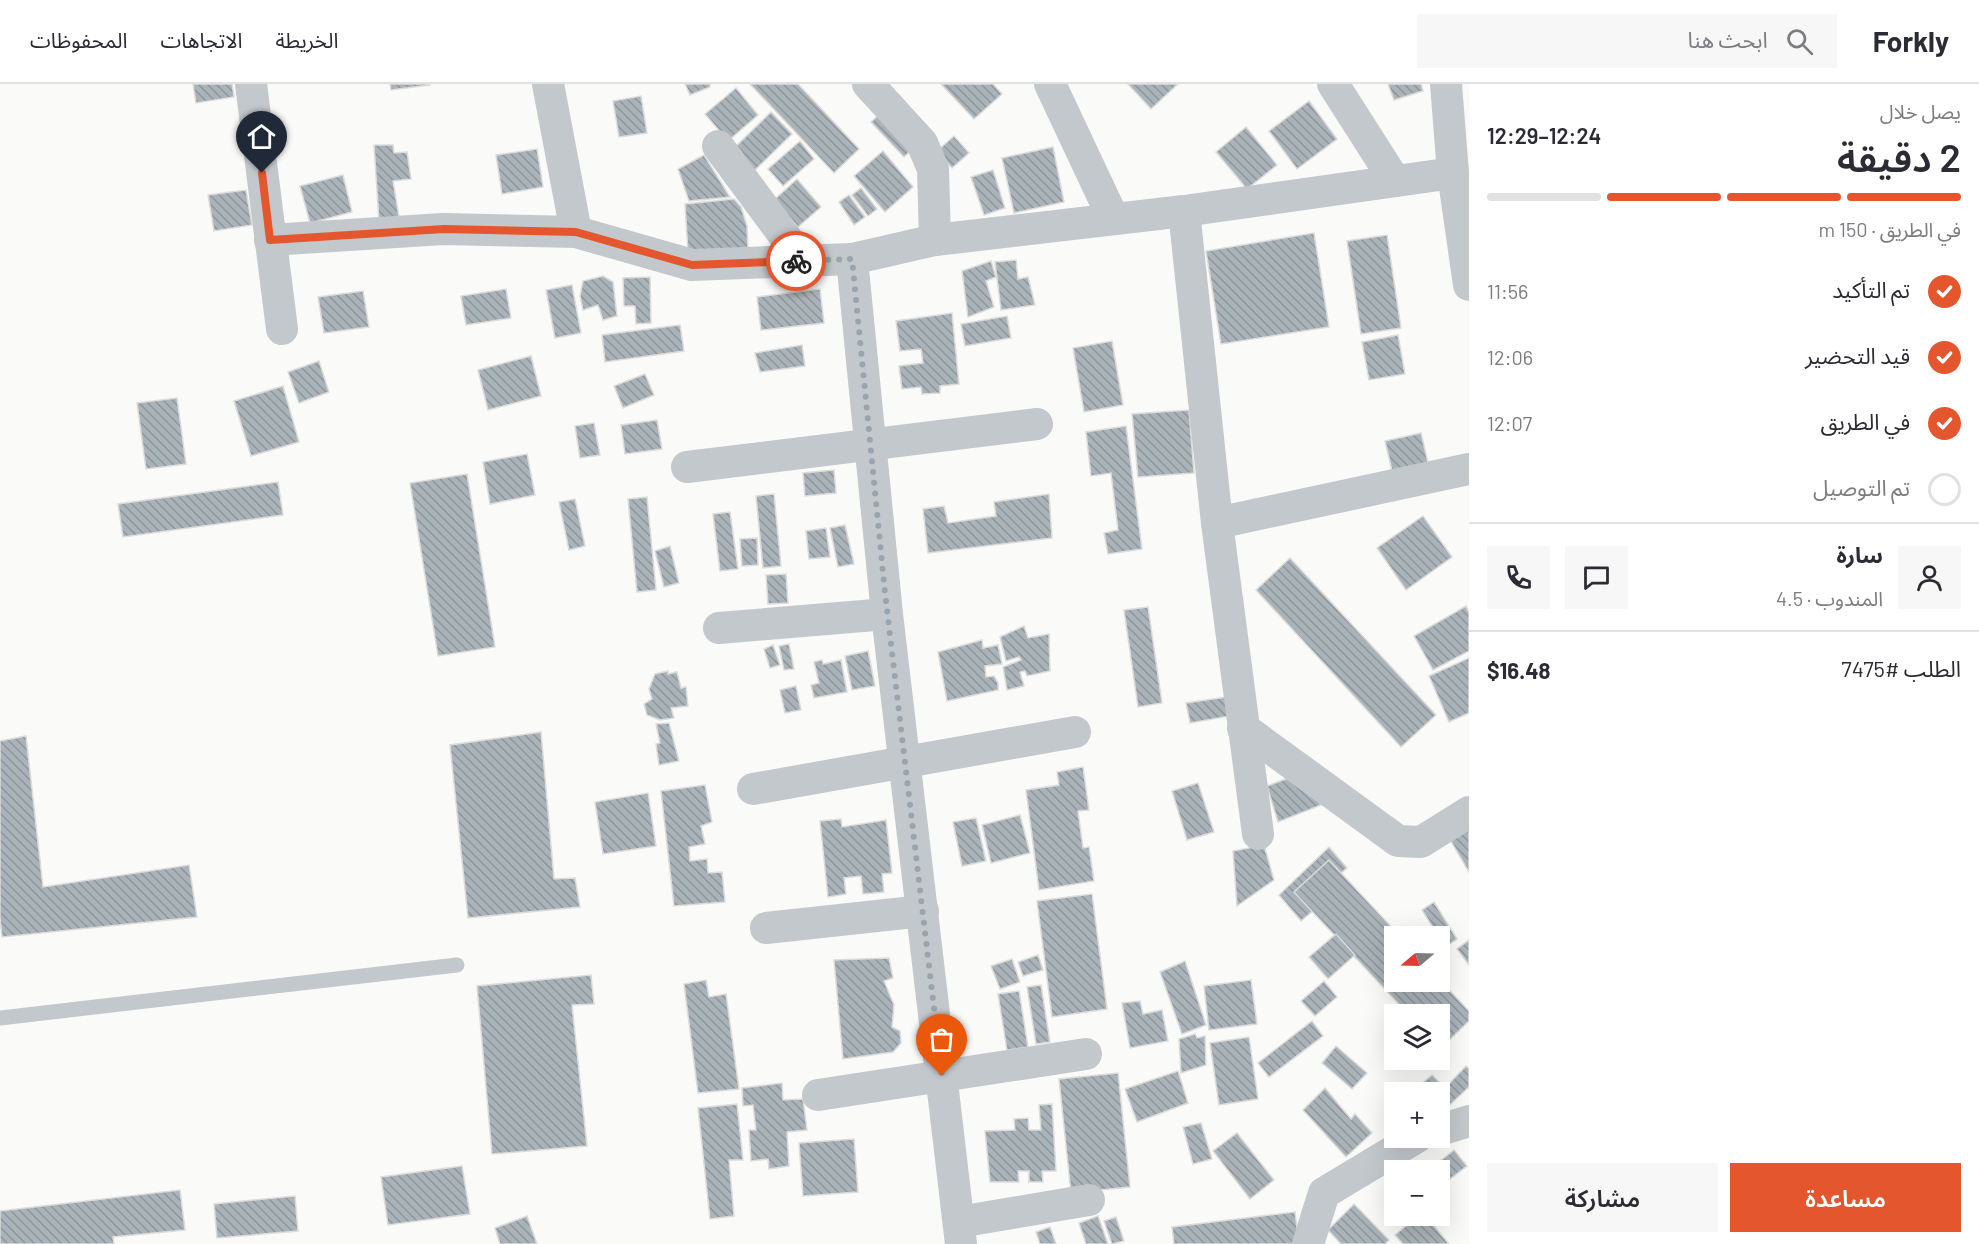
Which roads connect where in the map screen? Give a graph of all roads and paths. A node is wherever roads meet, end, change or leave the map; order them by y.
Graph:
1 (251, 84) edge
2 (548, 84) edge
3 (868, 84) edge
4 (1050, 84) edge
5 (1333, 84) edge
6 (1446, 84) edge
7 (718, 146) dead end
8 (1453, 173) junction
9 (1395, 181) junction
10 (1184, 211) junction
11 (1113, 218) junction
12 (576, 232) junction
13 (270, 240) junction
14 (935, 240) junction
15 (852, 259) junction
16 (803, 261) junction
17 (1469, 285) edge
18 (282, 329) dead end
19 (1037, 424) dead end
20 (868, 444) junction
21 (687, 467) dead end
22 (1469, 469) edge
23 (1217, 523) junction
24 (887, 614) junction
25 (719, 628) dead end
26 (1243, 728) junction
27 (1075, 732) dead end
28 (905, 762) junction
29 (753, 789) dead end
30 (1469, 812) edge
31 (1257, 834) dead end
32 (923, 911) junction
33 (766, 928) dead end
34 (457, 965) dead end
35 (0, 1018) edge
36 (1086, 1054) dead end
37 (942, 1076) junction
38 (818, 1095) dead end
39 (1469, 1121) edge
40 (1450, 1127) edge
41 (1399, 1148) edge
42 (1089, 1200) dead end
43 (960, 1233) edge
44 (1308, 1244) edge

1 - 13 street
2 - 12 street
3 - 14 street
4 - 11 street
5 - 9 street
6 - 8 street
7 - 16 street
8 - 9 street
8 - 17 street
9 - 10 street
10 - 11 street
10 - 23 street
11 - 14 street
12 - 13 street
12 - 16 street
13 - 18 street
14 - 15 street
15 - 16 street
15 - 20 street
19 - 20 street
20 - 21 street
20 - 24 street
22 - 23 street
23 - 26 street
24 - 25 street
24 - 28 street
26 - 30 street
26 - 31 street
27 - 28 street
28 - 29 street
28 - 32 street
32 - 33 street
32 - 37 street
34 - 35 lane
36 - 37 street
37 - 38 street
37 - 43 street
39 - 40 street
41 - 44 street
42 - 43 street

